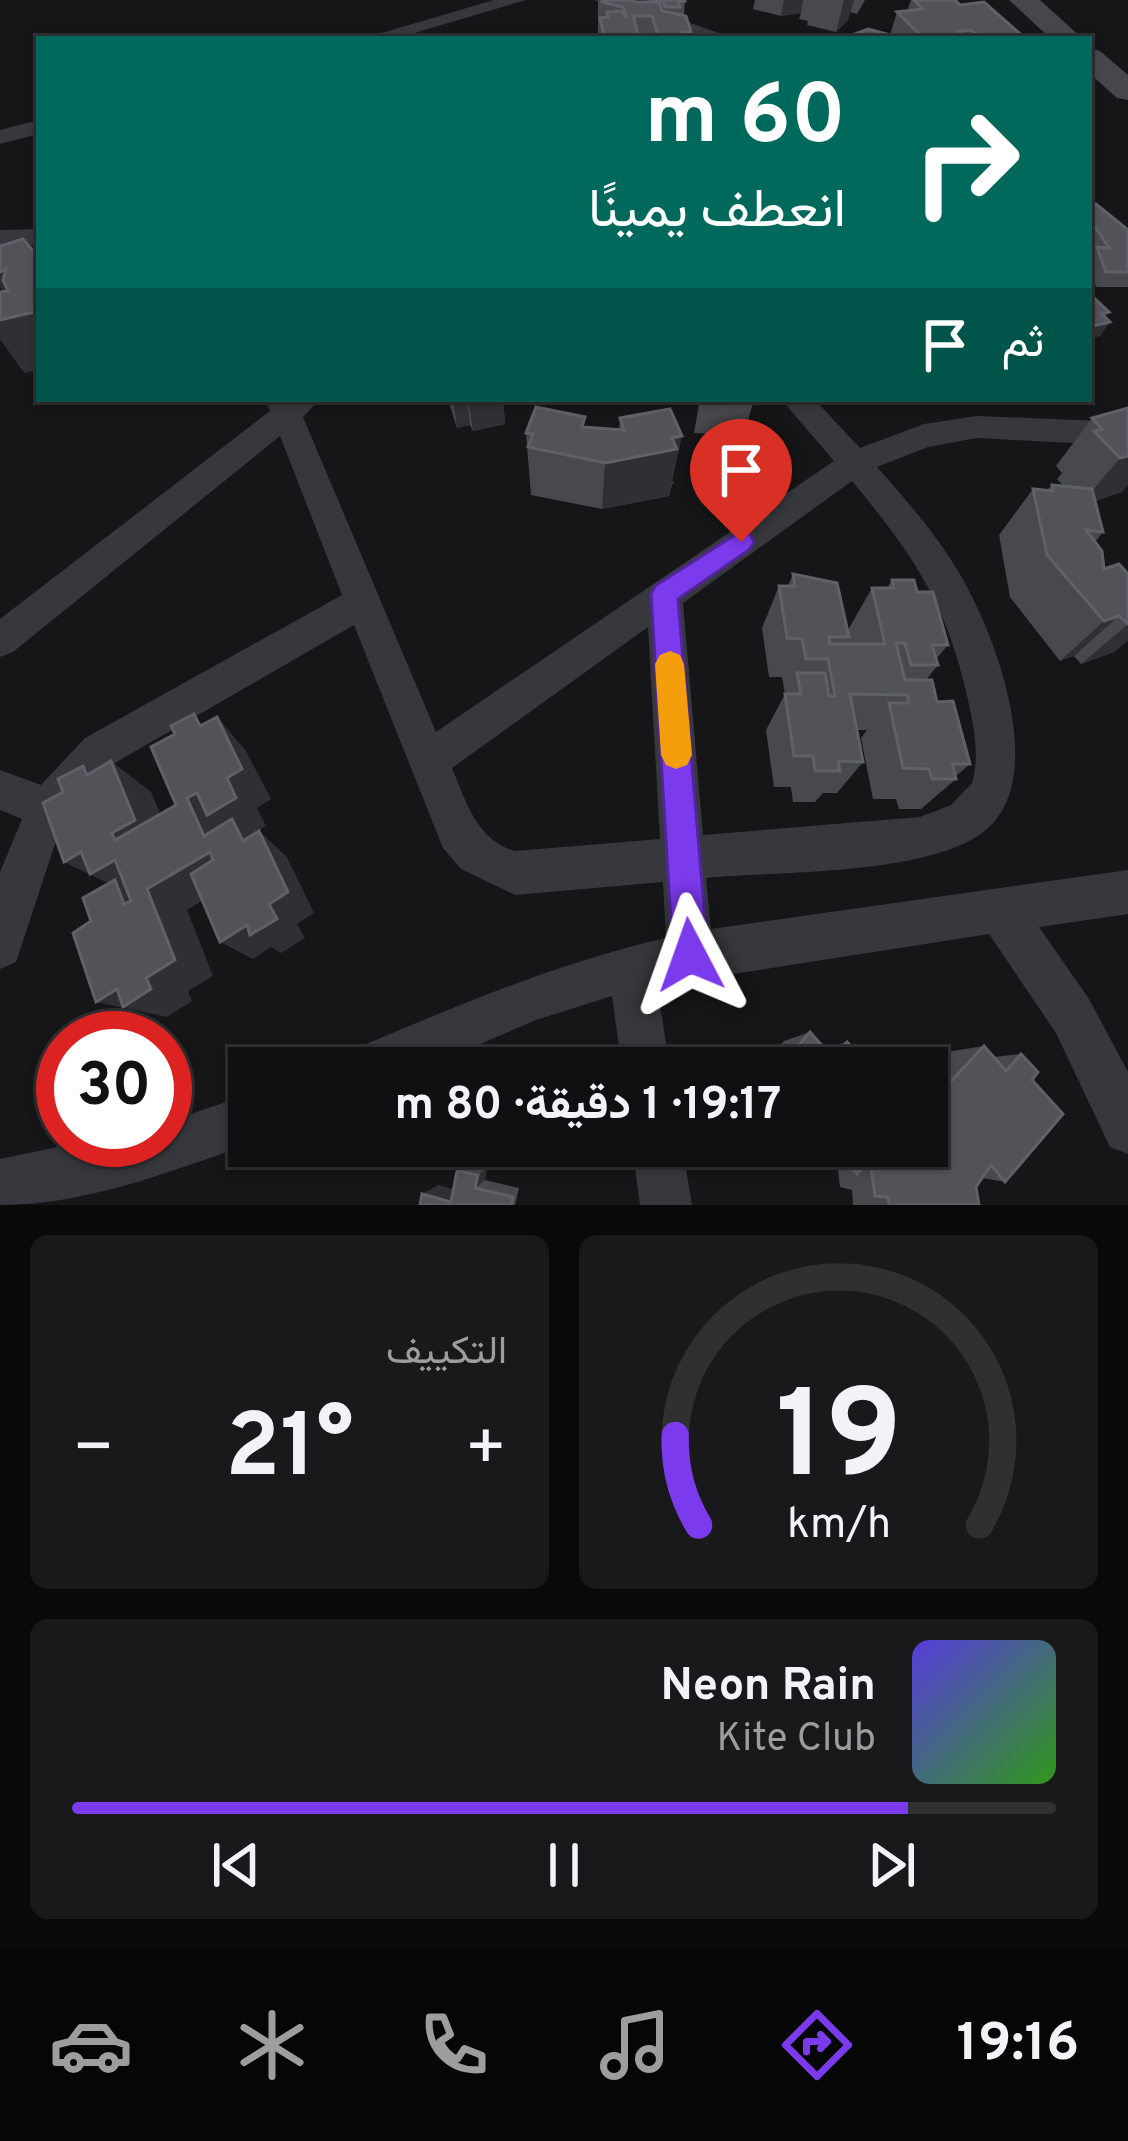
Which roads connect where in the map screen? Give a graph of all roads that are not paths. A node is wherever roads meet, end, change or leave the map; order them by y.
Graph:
1 (516, 0) edge
2 (604, 0) edge
3 (1023, 0) edge
4 (382, 36) edge
5 (717, 36) edge
6 (1065, 36) edge
7 (36, 128) edge
8 (0, 137) edge
9 (36, 237) edge
10 (0, 238) edge
11 (799, 402) edge
12 (290, 404) edge
13 (1128, 434) edge
14 (856, 462) junction
15 (664, 594) junction
16 (362, 602) junction
17 (0, 641) edge
18 (426, 762) junction
19 (0, 790) edge
20 (47, 808) junction
21 (684, 862) junction
22 (1128, 892) edge
23 (1000, 913) junction
24 (0, 946) edge
25 (690, 955) junction
26 (632, 968) junction
27 (417, 1047) edge
28 (643, 1047) edge
29 (228, 1126) edge
30 (1128, 1129) edge
31 (660, 1167) edge
32 (0, 1185) edge
33 (666, 1205) edge

1 - 4 street
2 - 5 street
3 - 6 main road
7 - 8 street
9 - 10 street
11 - 14 street
12 - 16 street
12 - 17 street
13 - 14 street
14 - 15 street
14 - 21 street
15 - 18 street
15 - 21 street
16 - 18 street
16 - 20 street
18 - 21 street
19 - 20 street
20 - 24 street
21 - 25 street
22 - 23 street
23 - 25 street
23 - 30 street
25 - 26 street
26 - 27 street
26 - 28 street
29 - 32 street
31 - 33 street

